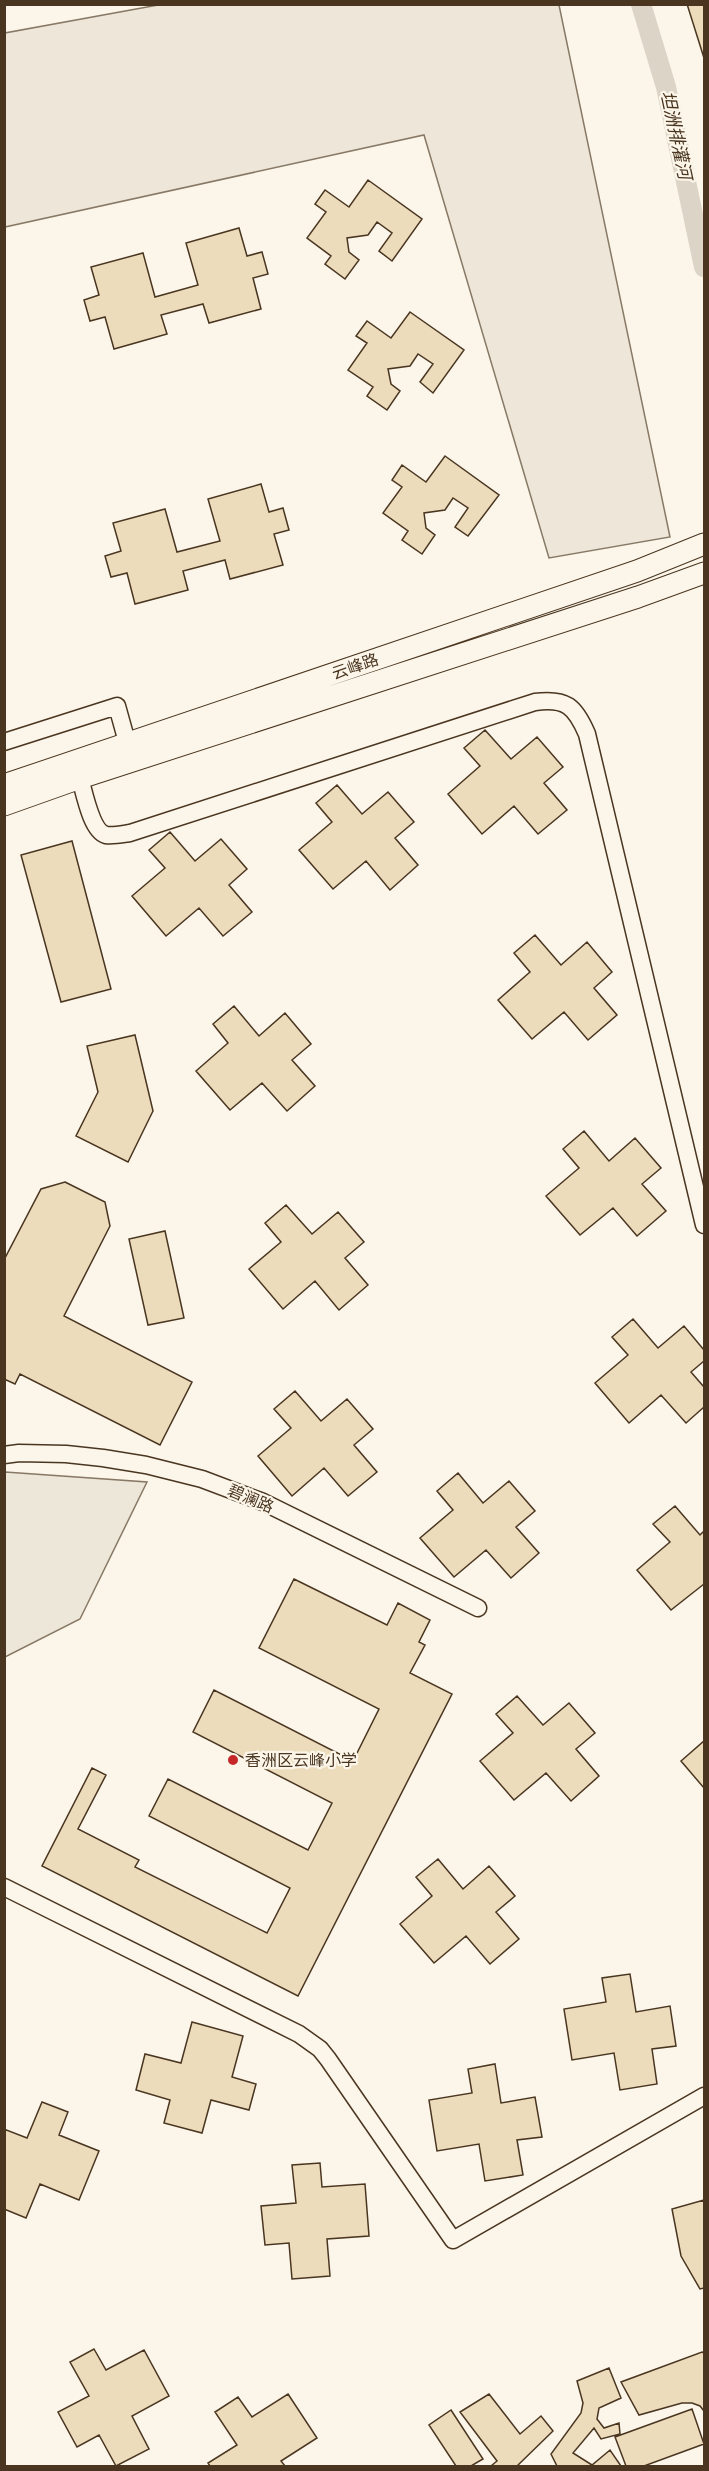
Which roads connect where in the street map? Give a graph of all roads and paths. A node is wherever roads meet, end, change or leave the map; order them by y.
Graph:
1 (705, 544) edge
2 (705, 573) edge
3 (4, 742) edge
4 (127, 742) junction
5 (80, 778) junction
6 (4, 785) edge
7 (4, 805) edge
8 (705, 1225) edge
9 (4, 1455) edge
10 (478, 1608) dead end
11 (4, 1887) edge
12 (705, 2096) edge

1 - 4 street, 云峰路
2 - 5 street, 云峰路
3 - 4 street
4 - 6 street, 云峰路
5 - 7 street, 云峰路
5 - 8 street
9 - 10 street, 碧澜路
11 - 12 street

